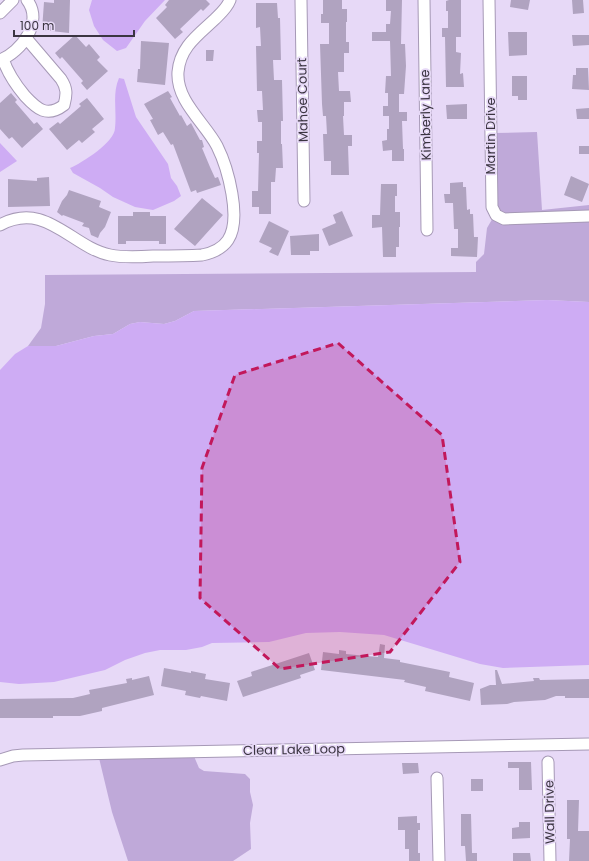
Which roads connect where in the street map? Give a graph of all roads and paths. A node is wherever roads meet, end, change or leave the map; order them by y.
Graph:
1 (13, 0) edge
2 (27, 0) edge
3 (230, 0) edge
4 (301, 0) edge
5 (424, 0) edge
6 (489, 0) edge
7 (0, 13) edge
8 (26, 38) junction
9 (2, 59) edge
10 (304, 201) dead end
11 (589, 216) edge
12 (0, 225) edge
13 (426, 230) dead end
14 (589, 744) edge
15 (0, 760) edge
16 (548, 762) dead end
17 (437, 778) dead end
18 (439, 861) edge
19 (550, 861) edge

1 - 7 street
2 - 8 street
3 - 12 street
4 - 10 street, Mahoe Court
5 - 13 street, Kimberly Lane
6 - 11 street, Martin Drive
8 - 9 street
8 - 9 street
14 - 15 street, Clear Lake Loop
16 - 19 street, Wall Drive
17 - 18 street

